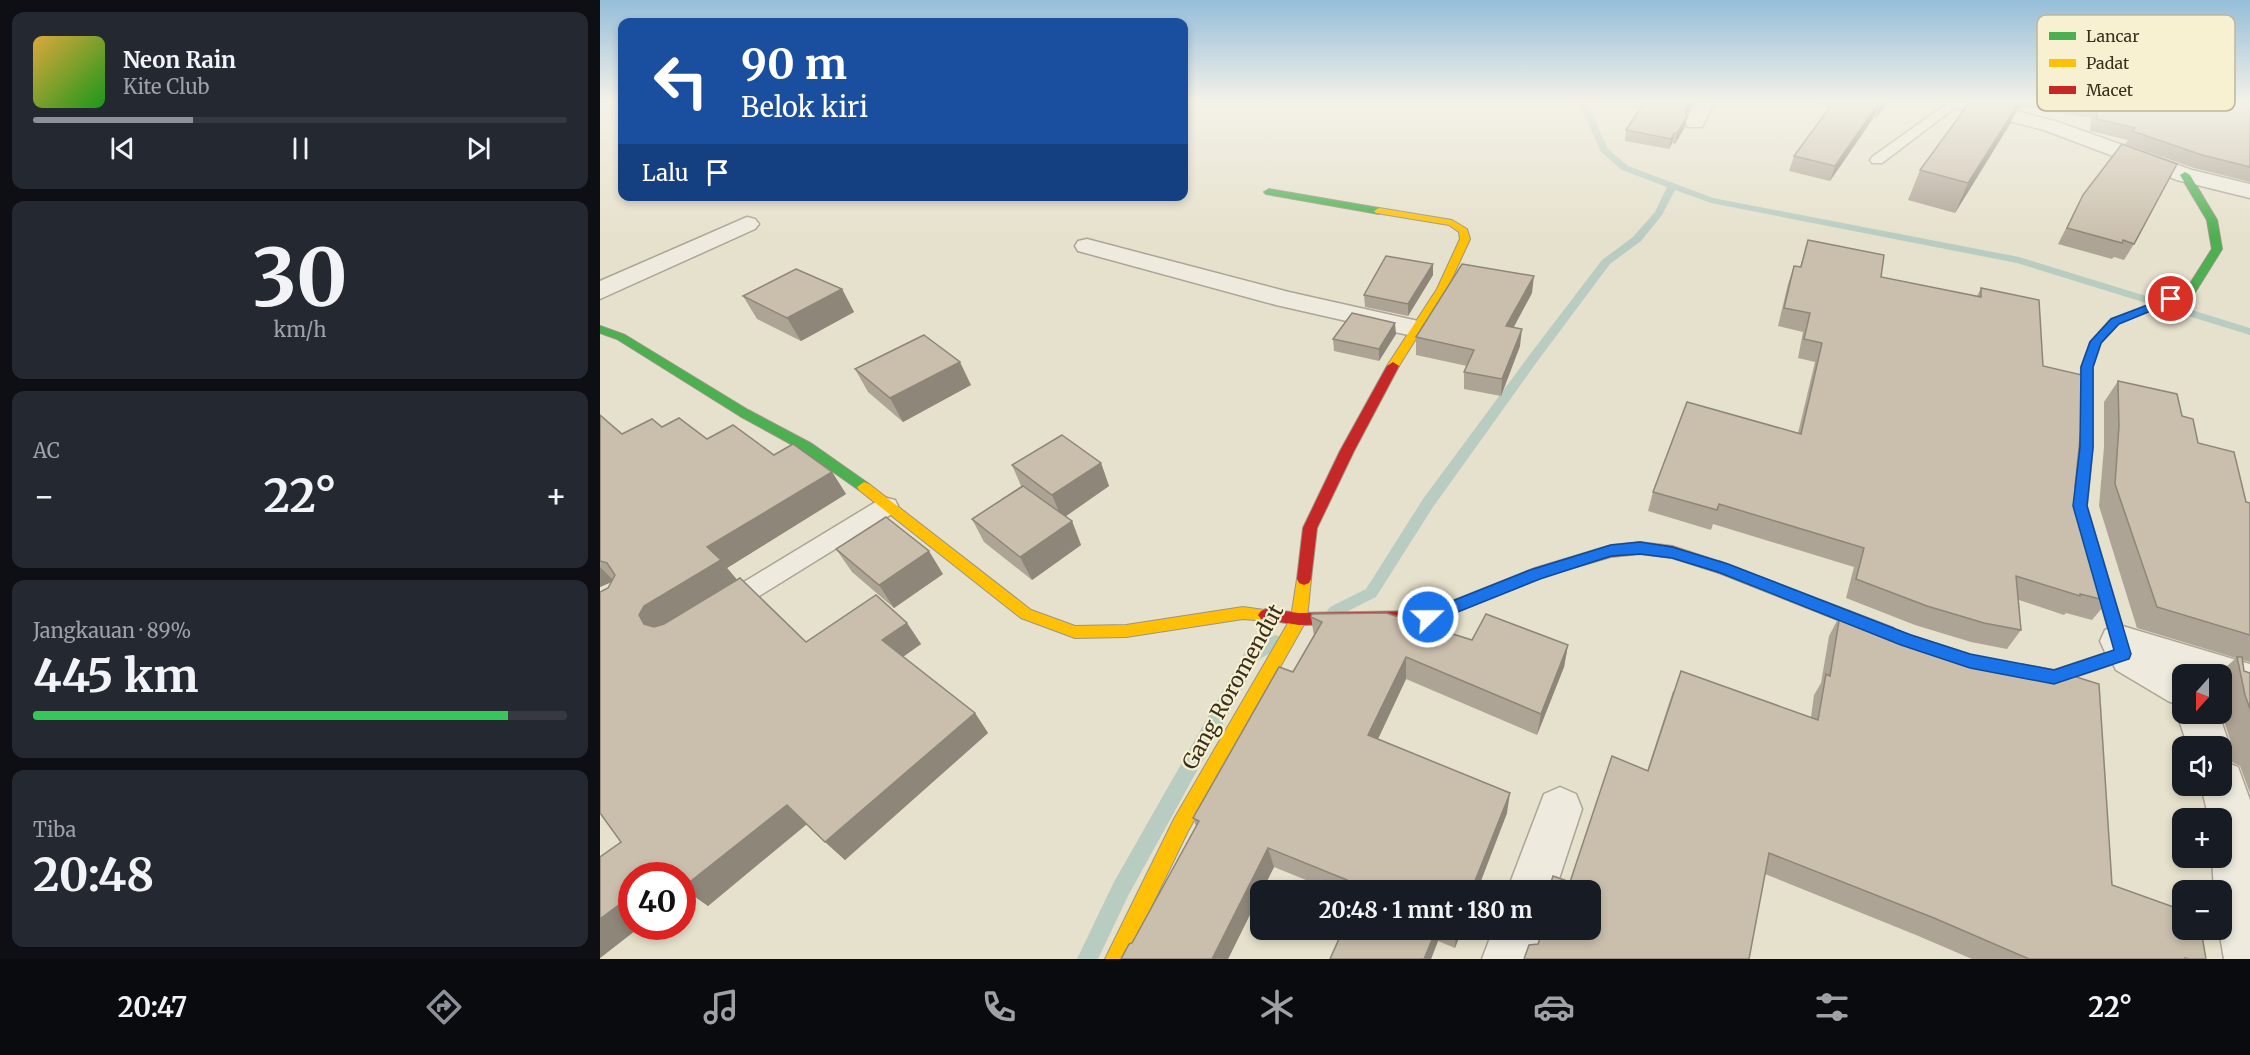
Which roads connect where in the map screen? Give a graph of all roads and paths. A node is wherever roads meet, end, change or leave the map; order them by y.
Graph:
1 (1894, 148) edge
2 (2110, 148) edge
3 (1877, 160) dead end
4 (2185, 175) junction
5 (2250, 191) edge
6 (1269, 192) dead end
7 (747, 224) dead end
8 (1087, 246) dead end
9 (600, 291) edge
10 (600, 329) edge
11 (1417, 329) junction
12 (887, 506) junction
13 (705, 618) edge
14 (1299, 619) junction
15 (1896, 636) edge
16 (2121, 648) junction
17 (2012, 669) edge
18 (2250, 681) edge
19 (2172, 682) edge
20 (2226, 796) edge
21 (1560, 809) dead end
22 (1535, 880) edge
23 (1515, 940) edge
24 (1115, 959) edge
25 (1508, 959) edge
26 (2249, 959) edge

1 - 3 lane
2 - 4 street
4 - 5 street
4 - 16 street
6 - 11 street, Gang Roromendut
7 - 9 street
8 - 11 street
10 - 12 street
11 - 14 street, Gang Roromendut
12 - 13 lane
12 - 14 street
14 - 15 street
14 - 24 street, Gang Roromendut
16 - 17 street
16 - 18 street
16 - 19 street
20 - 26 street
21 - 22 street
23 - 25 street

